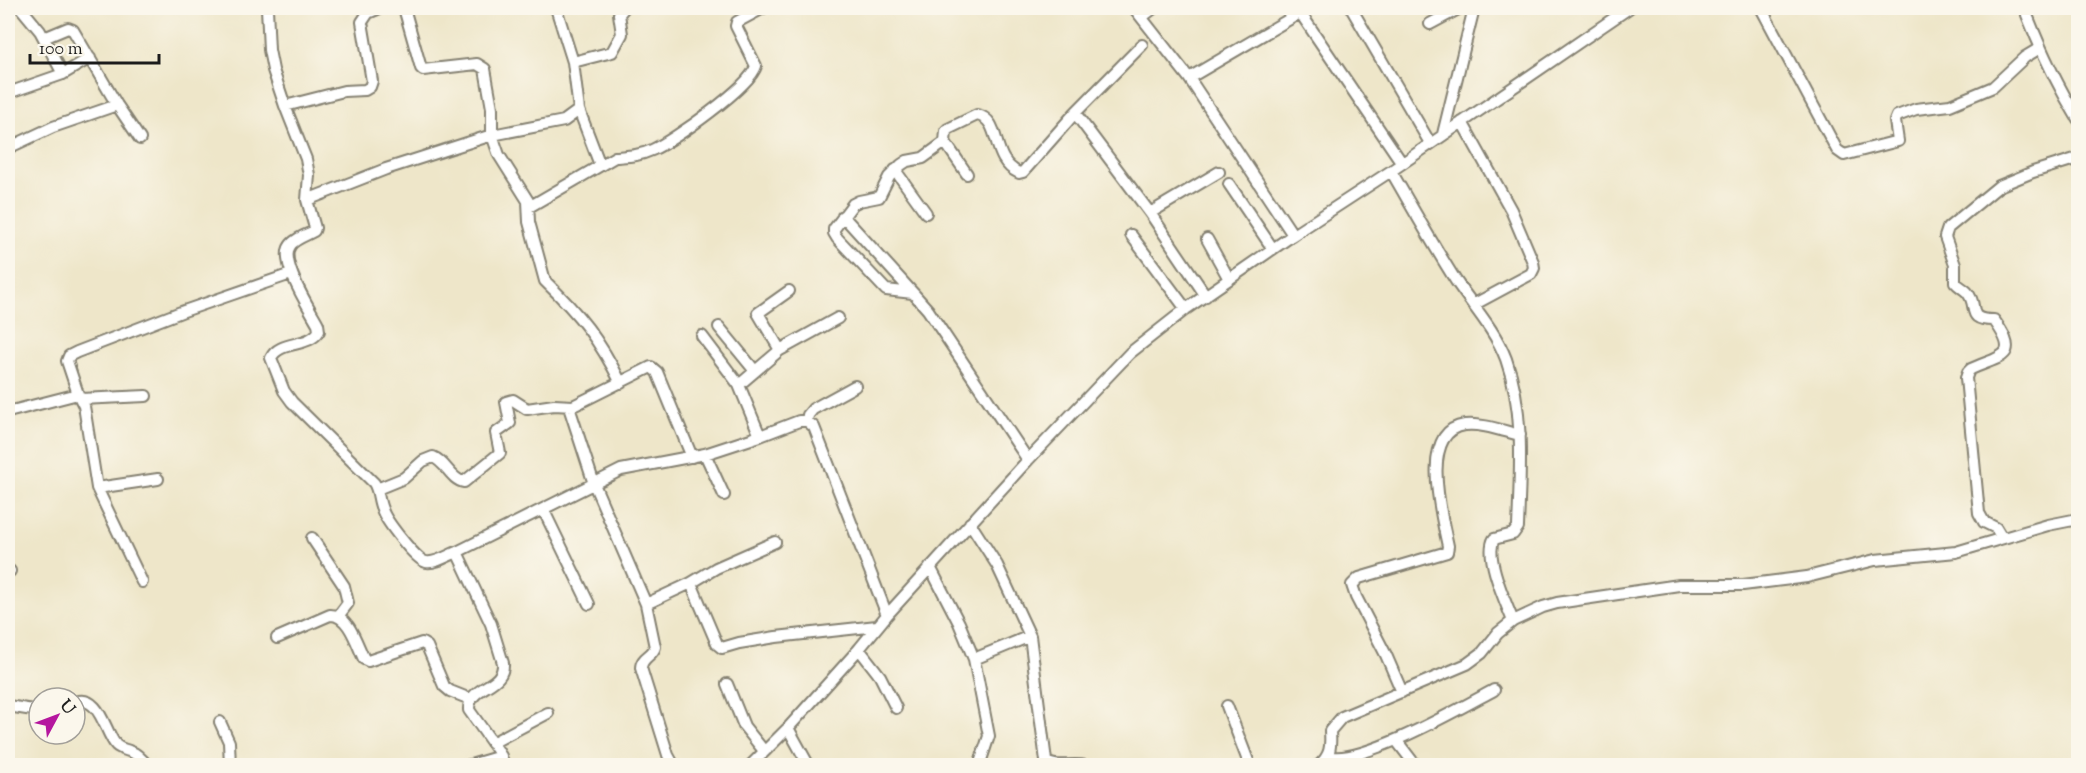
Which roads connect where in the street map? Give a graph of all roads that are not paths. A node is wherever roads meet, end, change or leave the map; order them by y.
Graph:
1 (21, 8) edge
2 (267, 8) edge
3 (380, 8) edge
4 (404, 8) edge
5 (556, 8) edge
6 (624, 8) edge
7 (763, 8) edge
8 (1134, 8) edge
9 (1154, 8) edge
10 (1351, 8) edge
11 (1460, 8) edge
12 (1474, 8) edge
13 (1629, 8) edge
14 (1761, 8) edge
15 (2031, 8) edge
16 (1298, 10) edge
17 (1142, 17) junction
18 (1431, 24) dead end
19 (44, 38) junction
20 (1142, 45) dead end
21 (2040, 48) junction
22 (90, 58) junction
23 (573, 62) junction
24 (63, 74) junction
25 (1190, 78) junction
26 (8, 93) edge
27 (117, 105) junction
28 (285, 106) junction
29 (579, 110) junction
30 (1075, 113) junction
31 (2079, 119) edge
32 (1462, 122) junction
33 (1443, 134) junction
34 (492, 135) junction
35 (140, 139) dead end
36 (945, 142) junction
37 (1430, 144) junction
38 (8, 148) edge
39 (2079, 158) edge
40 (1402, 163) junction
41 (600, 165) junction
42 (895, 170) junction
43 (1219, 172) dead end
44 (968, 174) dead end
45 (1394, 176) junction
46 (1229, 184) dead end
47 (308, 200) junction
48 (529, 207) junction
49 (926, 213) dead end
50 (1150, 213) junction
51 (843, 216) junction
52 (1131, 235) dead end
53 (1293, 235) junction
54 (1207, 239) dead end
55 (1272, 249) junction
56 (291, 274) junction
57 (1229, 279) junction
58 (789, 291) dead end
59 (913, 293) junction
60 (1206, 296) junction
61 (1473, 305) junction
62 (1186, 309) junction
63 (838, 318) dead end
64 (719, 327) dead end
65 (702, 336) dead end
66 (780, 350) junction
67 (755, 371) junction
68 (621, 383) junction
69 (739, 385) junction
70 (855, 386) dead end
71 (80, 396) junction
72 (146, 396) dead end
73 (568, 407) junction
74 (8, 412) edge
75 (807, 421) junction
76 (1520, 435) junction
77 (760, 436) junction
78 (705, 454) junction
79 (692, 457) junction
80 (1028, 460) junction
81 (158, 479) dead end
82 (594, 484) junction
83 (97, 488) junction
84 (377, 489) junction
85 (724, 495) dead end
86 (543, 509) junction
87 (2079, 519) edge
88 (970, 523) junction
89 (312, 538) dead end
90 (2001, 538) junction
91 (775, 542) dead end
92 (457, 552) junction
93 (930, 567) junction
94 (142, 582) dead end
95 (691, 583) junction
96 (589, 604) dead end
97 (646, 604) junction
98 (339, 615) junction
99 (887, 615) junction
100 (1513, 621) junction
101 (877, 626) junction
102 (1030, 636) junction
103 (277, 638) dead end
104 (859, 649) junction
105 (974, 659) junction
106 (727, 684) dead end
107 (1494, 690) dead end
108 (1402, 692) junction
109 (470, 699) junction
110 (87, 701) edge
111 (8, 706) edge
112 (1227, 706) dead end
113 (896, 708) dead end
114 (27, 709) edge
115 (548, 713) dead end
116 (220, 722) dead end
117 (788, 728) junction
118 (1396, 740) junction
119 (764, 751) junction
120 (498, 752) edge
121 (1328, 756) junction
122 (140, 764) edge
123 (230, 765) edge
124 (444, 765) edge
125 (451, 765) edge
126 (467, 765) edge
127 (674, 765) edge
128 (750, 765) edge
129 (809, 765) edge
130 (979, 765) edge
131 (1085, 765) edge
132 (1250, 765) edge
133 (1318, 765) edge
134 (1416, 765) edge

1 - 19 street
2 - 28 street
3 - 28 street
4 - 34 street
5 - 23 street
6 - 23 street
7 - 41 street
8 - 17 street
9 - 17 street
10 - 37 street
11 - 18 street
12 - 33 street
13 - 32 street
14 - 21 street
15 - 21 street
16 - 25 street
16 - 40 street
17 - 25 street
19 - 22 street
19 - 24 street
20 - 30 street
21 - 31 street
22 - 24 street
22 - 27 street
23 - 29 street
24 - 26 street
25 - 53 street
27 - 35 street
27 - 38 street
28 - 47 street
29 - 34 street
29 - 41 street
30 - 36 street
30 - 50 street
32 - 33 street
32 - 61 street
33 - 37 street
34 - 47 street
34 - 48 street
36 - 42 street
36 - 44 street
37 - 40 street
39 - 90 street
40 - 45 street
41 - 48 street
42 - 49 street
42 - 51 street
43 - 50 street
45 - 53 street
45 - 61 street
46 - 55 street
47 - 56 street
48 - 68 street
50 - 60 street
51 - 59 street
51 - 59 street
52 - 62 street
53 - 55 street
54 - 57 street
55 - 57 street
56 - 71 street
56 - 84 street
57 - 60 street
58 - 66 street
59 - 80 street
60 - 62 street
61 - 76 street
62 - 80 street
63 - 66 street
64 - 67 street
65 - 69 street
66 - 67 street
67 - 69 street
68 - 73 street
68 - 79 street
69 - 77 street
70 - 75 street
71 - 72 street
71 - 74 street
71 - 83 street
73 - 82 street
73 - 84 street
75 - 77 street
75 - 99 street
76 - 100 street
76 - 108 street
77 - 78 street
78 - 79 street
78 - 85 street
79 - 82 street
80 - 88 street
81 - 83 street
82 - 86 street
82 - 97 street
83 - 94 street
84 - 92 street
86 - 92 street
86 - 96 street
87 - 90 street
88 - 93 street
88 - 102 street
89 - 98 street
90 - 100 street
91 - 95 street
92 - 109 street
93 - 99 street
93 - 105 street
95 - 97 street
95 - 101 street
97 - 127 street
98 - 103 street
98 - 109 street
99 - 101 street
100 - 108 street
101 - 104 street
102 - 105 street
102 - 131 street
104 - 113 street
104 - 117 street
105 - 130 street
106 - 119 street
107 - 118 street
108 - 121 street
109 - 120 street
110 - 122 street
111 - 114 street
112 - 132 street
115 - 120 street
116 - 123 street
117 - 119 street
117 - 129 street
118 - 121 street
118 - 134 street
119 - 128 street
120 - 126 street
121 - 133 street
124 - 125 street

